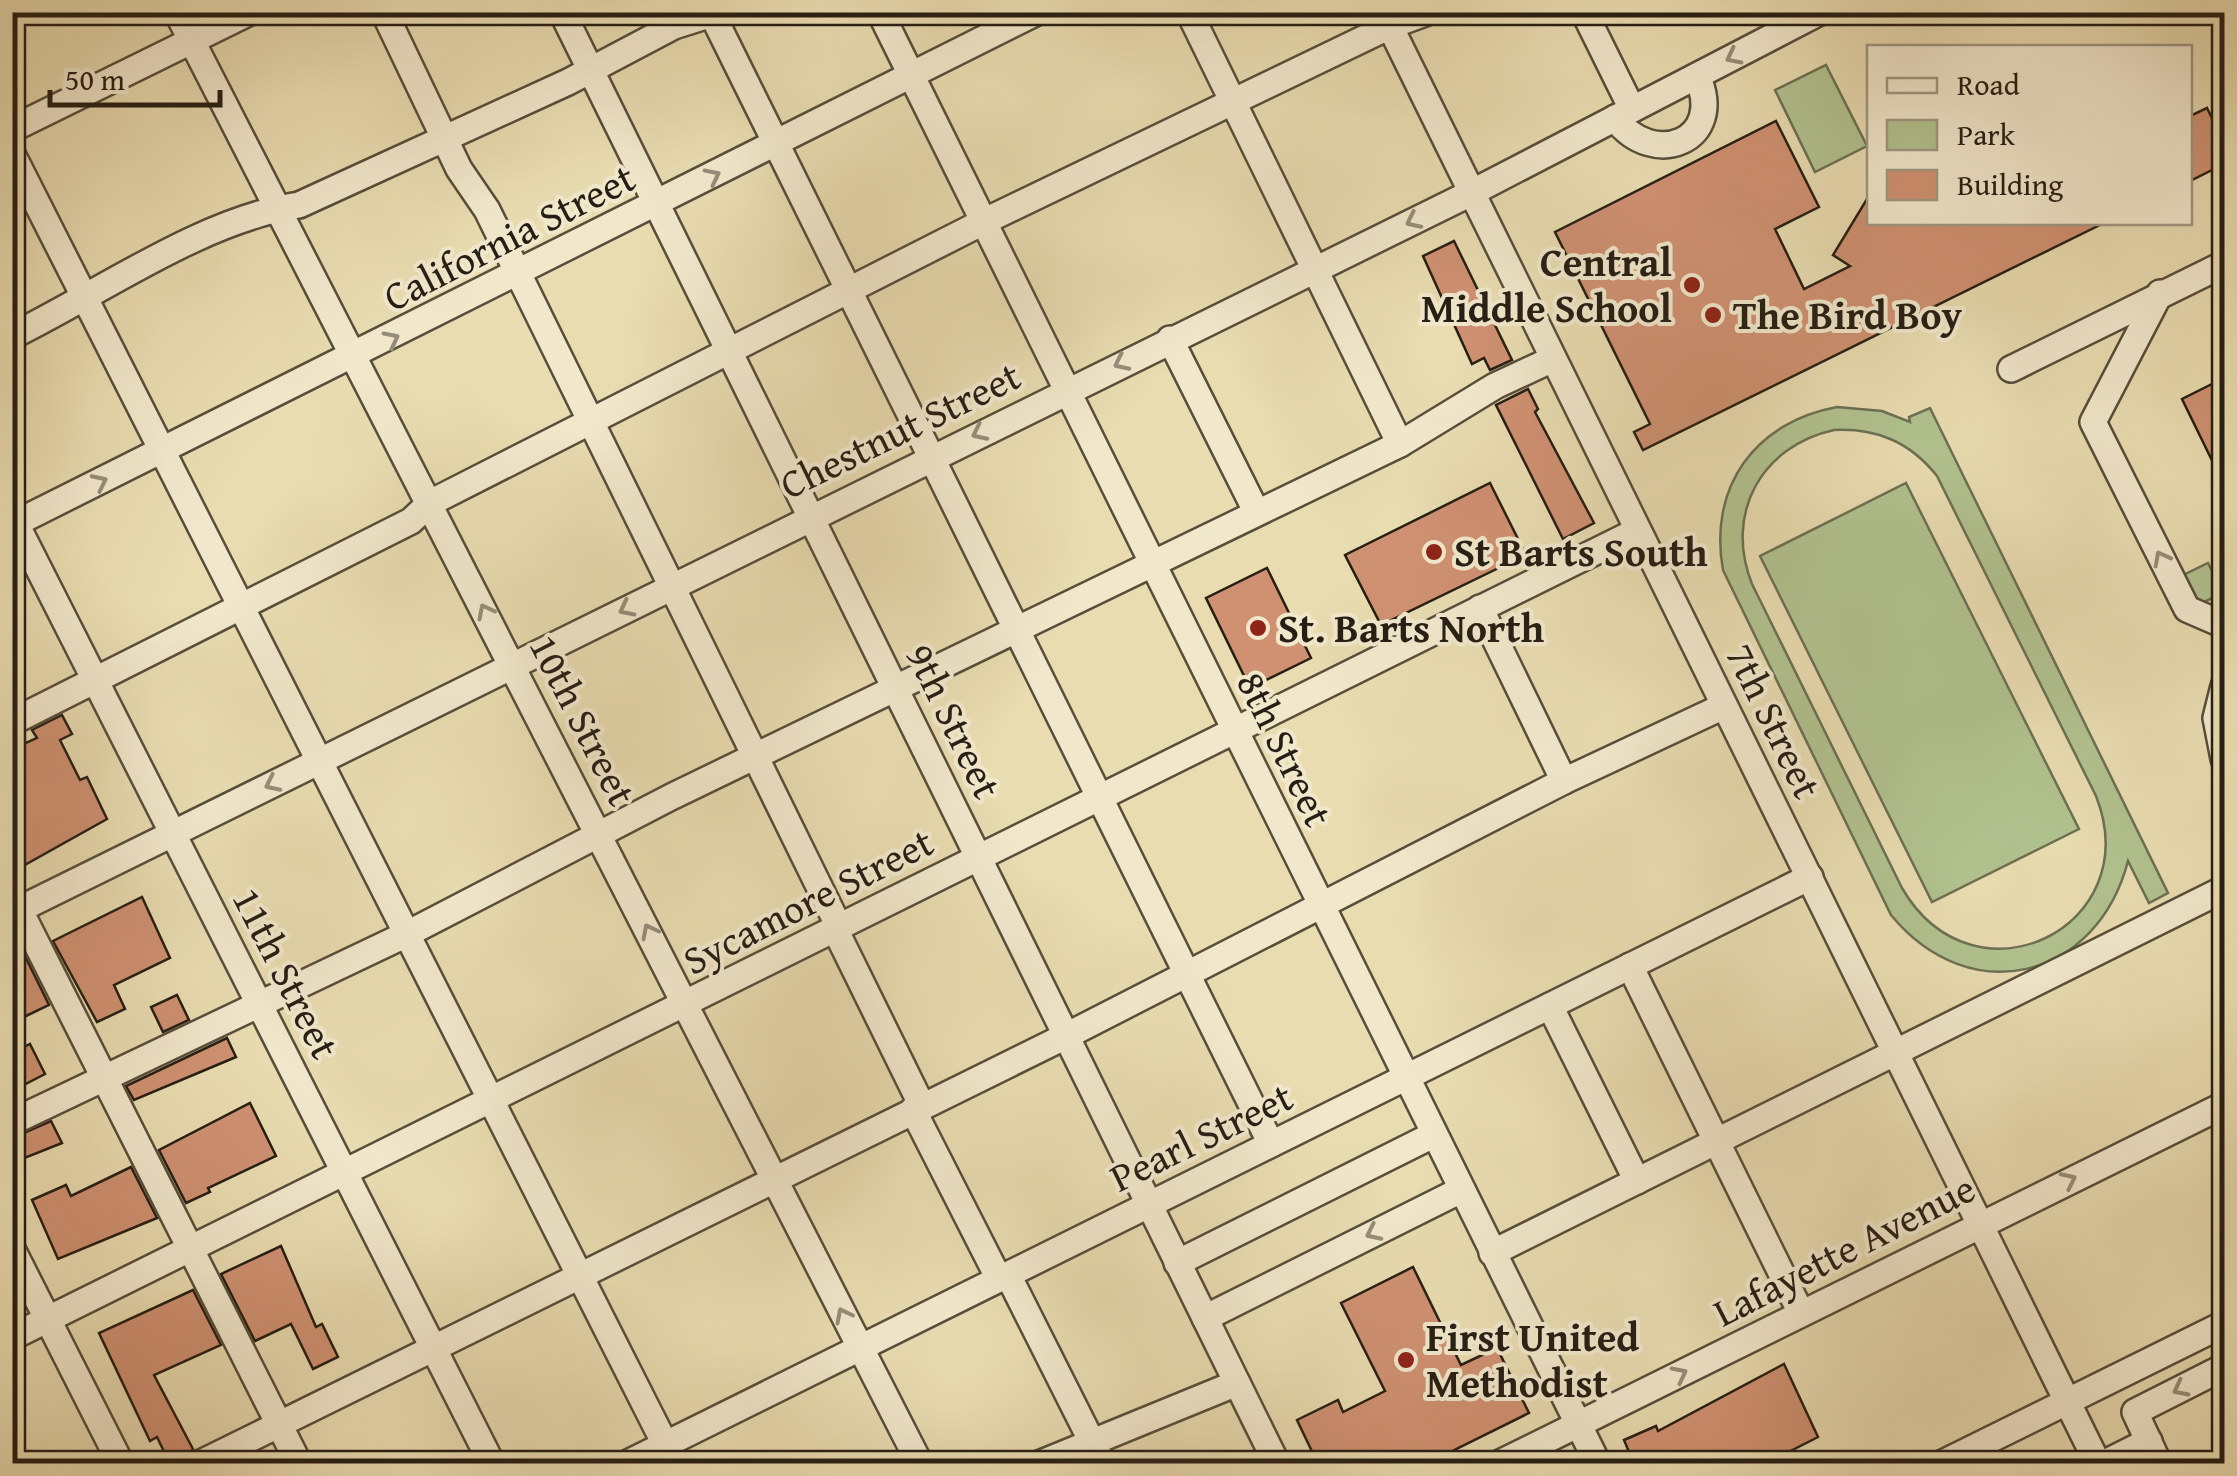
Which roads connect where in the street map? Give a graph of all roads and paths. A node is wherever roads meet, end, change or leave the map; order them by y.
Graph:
1 (177, 12) edge
2 (250, 12) edge
3 (384, 12) edge
4 (562, 12) edge
5 (880, 12) edge
6 (1037, 12) edge
7 (1189, 12) edge
8 (1428, 12) edge
9 (1584, 12) edge
10 (1820, 12) edge
11 (714, 13) edge
12 (1387, 19) edge
13 (192, 40) junction
14 (591, 70) junction
15 (910, 75) junction
16 (1696, 76) junction
17 (1233, 102) junction
18 (1624, 114) junction
19 (12, 129) edge
20 (447, 139) junction
21 (774, 144) junction
22 (12, 154) edge
23 (1470, 192) junction
24 (658, 204) junction
25 (278, 208) junction
26 (983, 222) junction
27 (2224, 264) edge
28 (1315, 268) junction
29 (516, 275) junction
30 (848, 292) junction
31 (2160, 293) junction
32 (83, 301) junction
33 (12, 336) edge
34 (1170, 339) junction
35 (732, 352) junction
36 (354, 357) junction
37 (1552, 359) junction
38 (2011, 368) dead end
39 (1066, 390) junction
40 (589, 424) junction
41 (1400, 444) junction
42 (162, 452) junction
43 (930, 458) junction
44 (430, 504) junction
45 (1256, 511) junction
46 (812, 516) junction
47 (14, 521) edge
48 (1637, 530) junction
49 (1151, 560) junction
50 (670, 587) junction
51 (240, 608) junction
52 (1480, 608) junction
53 (2224, 625) edge
54 (1017, 628) junction
55 (513, 666) junction
56 (96, 682) junction
57 (2224, 686) edge
58 (897, 689) junction
59 (1724, 706) junction
60 (12, 722) edge
61 (1234, 730) junction
62 (2224, 759) edge
63 (754, 760) junction
64 (317, 762) junction
65 (1564, 781) junction
66 (1099, 796) junction
67 (173, 833) junction
68 (600, 836) junction
69 (978, 856) junction
70 (1810, 877) junction
71 (2224, 889) edge
72 (15, 906) edge
73 (1321, 907) junction
74 (837, 928) junction
75 (407, 934) junction
76 (1630, 966) junction
77 (1184, 976) junction
78 (258, 1002) junction
79 (686, 1006) junction
80 (1550, 1006) junction
81 (1066, 1036) junction
82 (1897, 1052) junction
83 (1404, 1078) junction
84 (106, 1080) junction
85 (493, 1100) junction
86 (2224, 1105) edge
87 (918, 1108) junction
88 (12, 1122) edge
89 (1433, 1136) junction
90 (1714, 1143) junction
91 (1271, 1144) junction
92 (345, 1172) junction
93 (774, 1178) junction
94 (1637, 1181) junction
95 (1460, 1190) junction
96 (1148, 1205) junction
97 (1982, 1223) junction
98 (12, 1249) edge
99 (188, 1250) junction
100 (1492, 1253) junction
101 (1178, 1264) junction
102 (582, 1275) junction
103 (1004, 1277) junction
104 (1802, 1313) junction
105 (1204, 1318) junction
106 (48, 1320) junction
107 (2224, 1324) edge
108 (12, 1338) edge
109 (433, 1347) junction
110 (861, 1348) junction
111 (2224, 1367) edge
112 (1237, 1383) junction
113 (2068, 1401) junction
114 (279, 1424) junction
115 (1579, 1425) junction
116 (1091, 1440) junction
117 (666, 1444) junction
118 (2154, 1452) edge
119 (121, 1464) edge
120 (199, 1464) edge
121 (299, 1464) edge
122 (492, 1464) edge
123 (626, 1464) edge
124 (920, 1464) edge
125 (1039, 1464) edge
126 (1103, 1464) edge
127 (1277, 1464) edge
128 (1498, 1464) edge
129 (1598, 1464) edge
130 (1941, 1464) edge
131 (2100, 1464) edge

1 - 13 street, 10th Street
2 - 13 street
3 - 20 street
4 - 14 street, 9th Street
5 - 15 street, 8th Street
6 - 15 street, California Street
7 - 17 street
8 - 12 street
9 - 18 street
10 -> 16 street, Chestnut Street
11 - 14 street
11 - 21 street
12 - 17 street
12 - 23 street, 7th Street
13 - 19 street
13 - 25 street, 10th Street
14 - 20 street
14 - 24 street, 9th Street
15 - 21 street, California Street
15 - 26 street, 8th Street
16 - 18 street, Chestnut Street
16 - 18 street
17 - 26 street
17 - 28 street
18 - 23 street, Chestnut Street
20 - 25 street
20 - 29 street
24 -> 21 street, California Street
21 - 30 street
22 - 32 street
23 -> 28 street, Chestnut Street
23 - 37 street, 7th Street
24 - 29 street, California Street
24 - 35 street, 9th Street
25 - 32 street
25 - 36 street, 10th Street
26 - 30 street
26 - 39 street, 8th Street
27 - 31 street
28 - 34 street, Chestnut Street
28 - 41 street
36 -> 29 street, California Street
29 - 40 street
30 - 35 street
30 - 43 street
31 - 38 street
53 -> 31 street
32 - 33 street
32 - 42 street
34 -> 39 street, Chestnut Street
34 - 45 street
35 - 40 street
35 - 46 street, 9th Street
36 - 42 street, California Street
36 - 44 street, 10th Street
37 - 41 street
37 - 48 street, 7th Street
39 -> 43 street, Chestnut Street
39 - 49 street, 8th Street
40 - 44 street
40 - 50 street
41 - 45 street
47 -> 42 street, California Street
42 - 51 street
43 - 46 street, Chestnut Street
43 - 54 street
44 - 51 street
55 -> 44 street, 10th Street
45 - 49 street
46 - 50 street, Chestnut Street
46 - 58 street, 9th Street
47 - 56 street, 11th Street
48 - 52 street, Sycamore Street
48 - 59 street, 7th Street
49 - 54 street
49 - 61 street, 8th Street
50 -> 55 street, Chestnut Street
50 - 63 street
51 - 56 street
51 - 64 street
52 - 61 street, Sycamore Street
52 - 65 street
54 - 58 street
54 - 66 street
55 - 64 street, Chestnut Street
55 - 68 street, 10th Street
56 - 60 street
56 - 67 street, 11th Street
57 - 62 street
58 - 63 street
58 - 69 street, 9th Street
59 - 65 street
59 - 70 street, 7th Street
61 - 66 street, Sycamore Street
61 - 73 street, 8th Street
63 - 68 street
63 - 74 street
64 -> 67 street, Chestnut Street
64 - 75 street
65 - 73 street
66 - 69 street, Sycamore Street
66 - 77 street
67 - 72 street, Chestnut Street
67 - 78 street, 11th Street
68 - 75 street
79 -> 68 street, 10th Street
69 - 74 street, Sycamore Street
69 - 81 street, 9th Street
70 - 76 street, Pearl Street
70 - 82 street, 7th Street
71 - 82 street
72 - 84 street
73 - 77 street
73 - 83 street, 8th Street
74 - 79 street, Sycamore Street
74 - 87 street
75 - 78 street
75 - 85 street
76 - 80 street, Pearl Street
76 - 90 street
77 - 81 street
77 - 91 street
78 - 84 street
78 - 92 street, 11th Street
79 - 85 street, Sycamore Street
79 - 93 street, 10th Street
80 - 83 street, Pearl Street
80 - 94 street
81 - 87 street
81 - 96 street, 9th Street
82 - 90 street
82 - 97 street, 7th Street
83 - 89 street, 8th Street
83 - 91 street, Pearl Street
84 - 88 street
84 - 99 street
85 - 92 street, Sycamore Street
85 - 102 street
97 -> 86 street, Lafayette Avenue
87 - 93 street
87 - 103 street
89 - 95 street, 8th Street
89 - 101 street
90 - 94 street
90 - 104 street
91 - 96 street, Pearl Street
92 - 99 street, Sycamore Street
92 - 109 street, 11th Street
93 - 102 street
110 -> 93 street, 10th Street
94 - 100 street
95 - 100 street, 8th Street
95 -> 105 street
96 - 101 street, 9th Street
96 - 103 street, Pearl Street
97 - 104 street, Lafayette Avenue
97 - 113 street, 7th Street
98 - 106 street
99 - 106 street, Sycamore Street
99 - 114 street
100 - 115 street, 8th Street
101 - 105 street, 9th Street
102 - 109 street
102 - 117 street
103 - 110 street, Pearl Street
103 - 116 street
115 -> 104 street, Lafayette Avenue
105 - 112 street, 9th Street
106 - 108 street, Sycamore Street
106 - 119 street
107 - 113 street
109 - 114 street
109 - 122 street, 11th Street
110 - 117 street, Pearl Street
110 - 124 street, 10th Street
111 -> 118 street
112 - 116 street
112 - 127 street, 9th Street
113 - 130 street
113 - 131 street, 7th Street
114 - 120 street
114 - 121 street
115 - 128 street, Lafayette Avenue
115 - 129 street, 8th Street
116 - 125 street
116 - 126 street
117 - 123 street, Pearl Street
118 - 131 street

